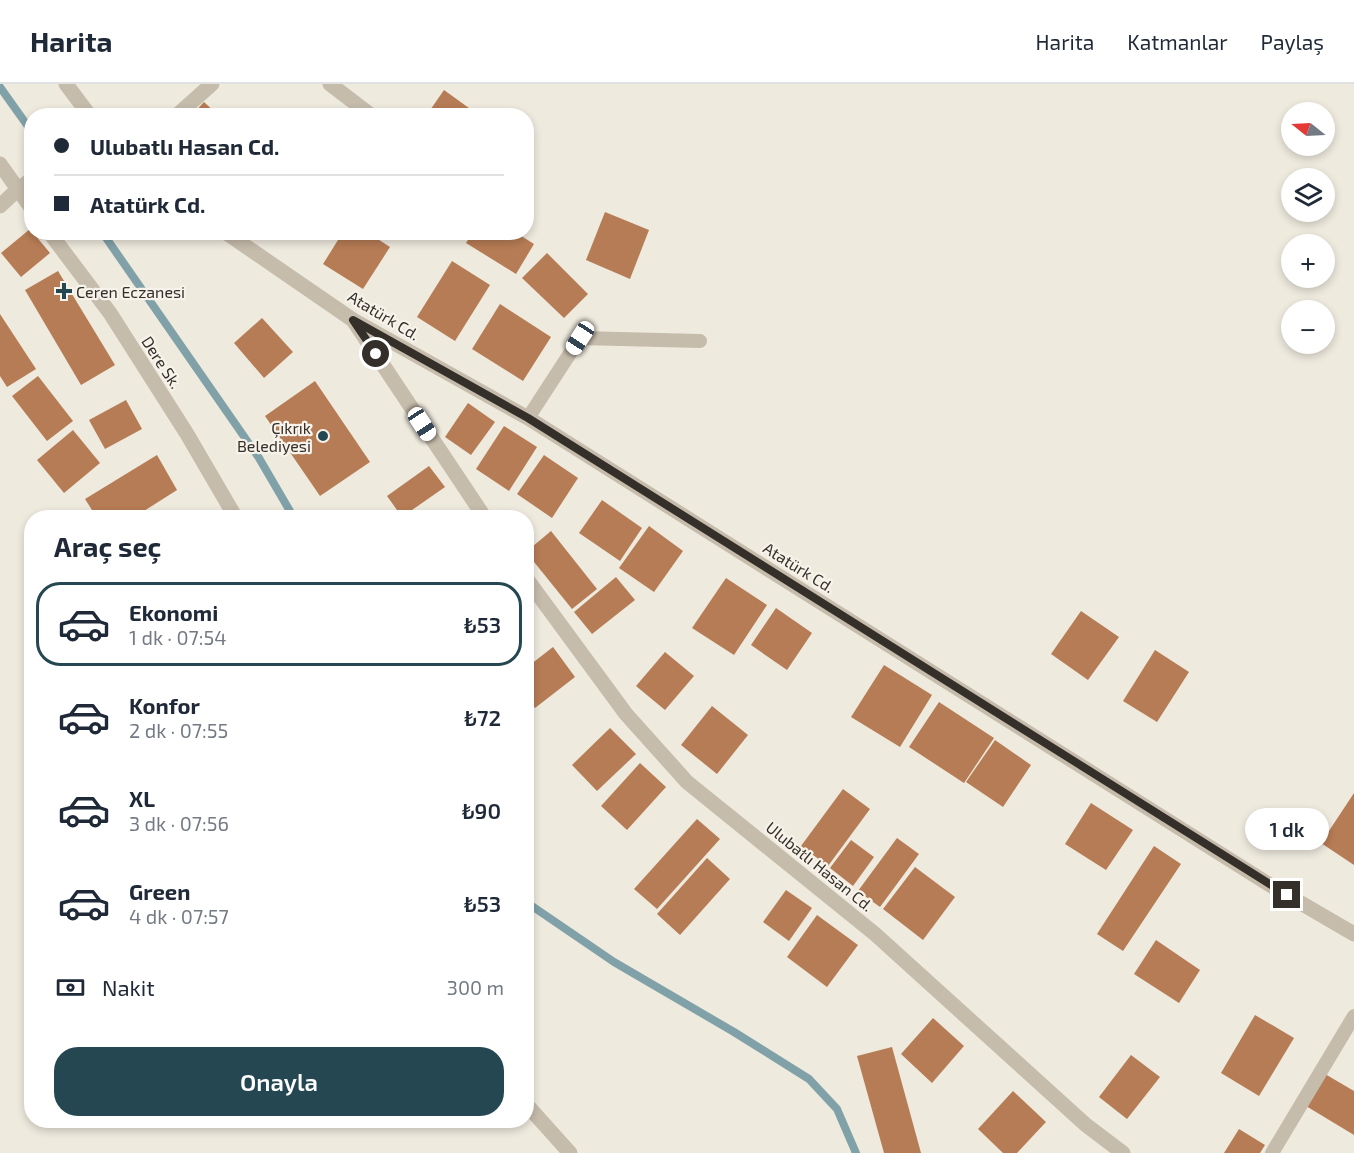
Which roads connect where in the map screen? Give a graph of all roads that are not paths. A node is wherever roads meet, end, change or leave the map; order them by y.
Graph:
1 (66, 84) edge
2 (212, 84) edge
3 (330, 84) edge
4 (84, 108) edge
5 (185, 108) edge
6 (362, 108) edge
7 (0, 164) edge
8 (24, 185) edge
9 (17, 190) junction
10 (24, 199) edge
11 (0, 206) edge
12 (55, 240) edge
13 (237, 240) edge
14 (353, 320) junction
15 (700, 340) dead end
16 (528, 418) junction
17 (231, 510) edge
18 (480, 510) edge
19 (534, 589) edge
20 (1354, 934) edge
21 (1354, 1016) edge
22 (534, 1113) edge
23 (570, 1153) edge
24 (1123, 1153) edge
25 (1272, 1153) edge

1 - 4 street
2 - 5 street
3 - 6 street
7 - 9 street
8 - 9 street
9 - 10 street
9 - 11 street
12 - 17 street, Dere Sk.
13 - 14 street, Atatürk Cd.
14 - 16 street, Atatürk Cd.
14 - 18 street
15 - 16 lane
16 - 20 street, Atatürk Cd.
19 - 24 street, Ulubatlı Hasan Cd.
21 - 25 lane
22 - 23 street

